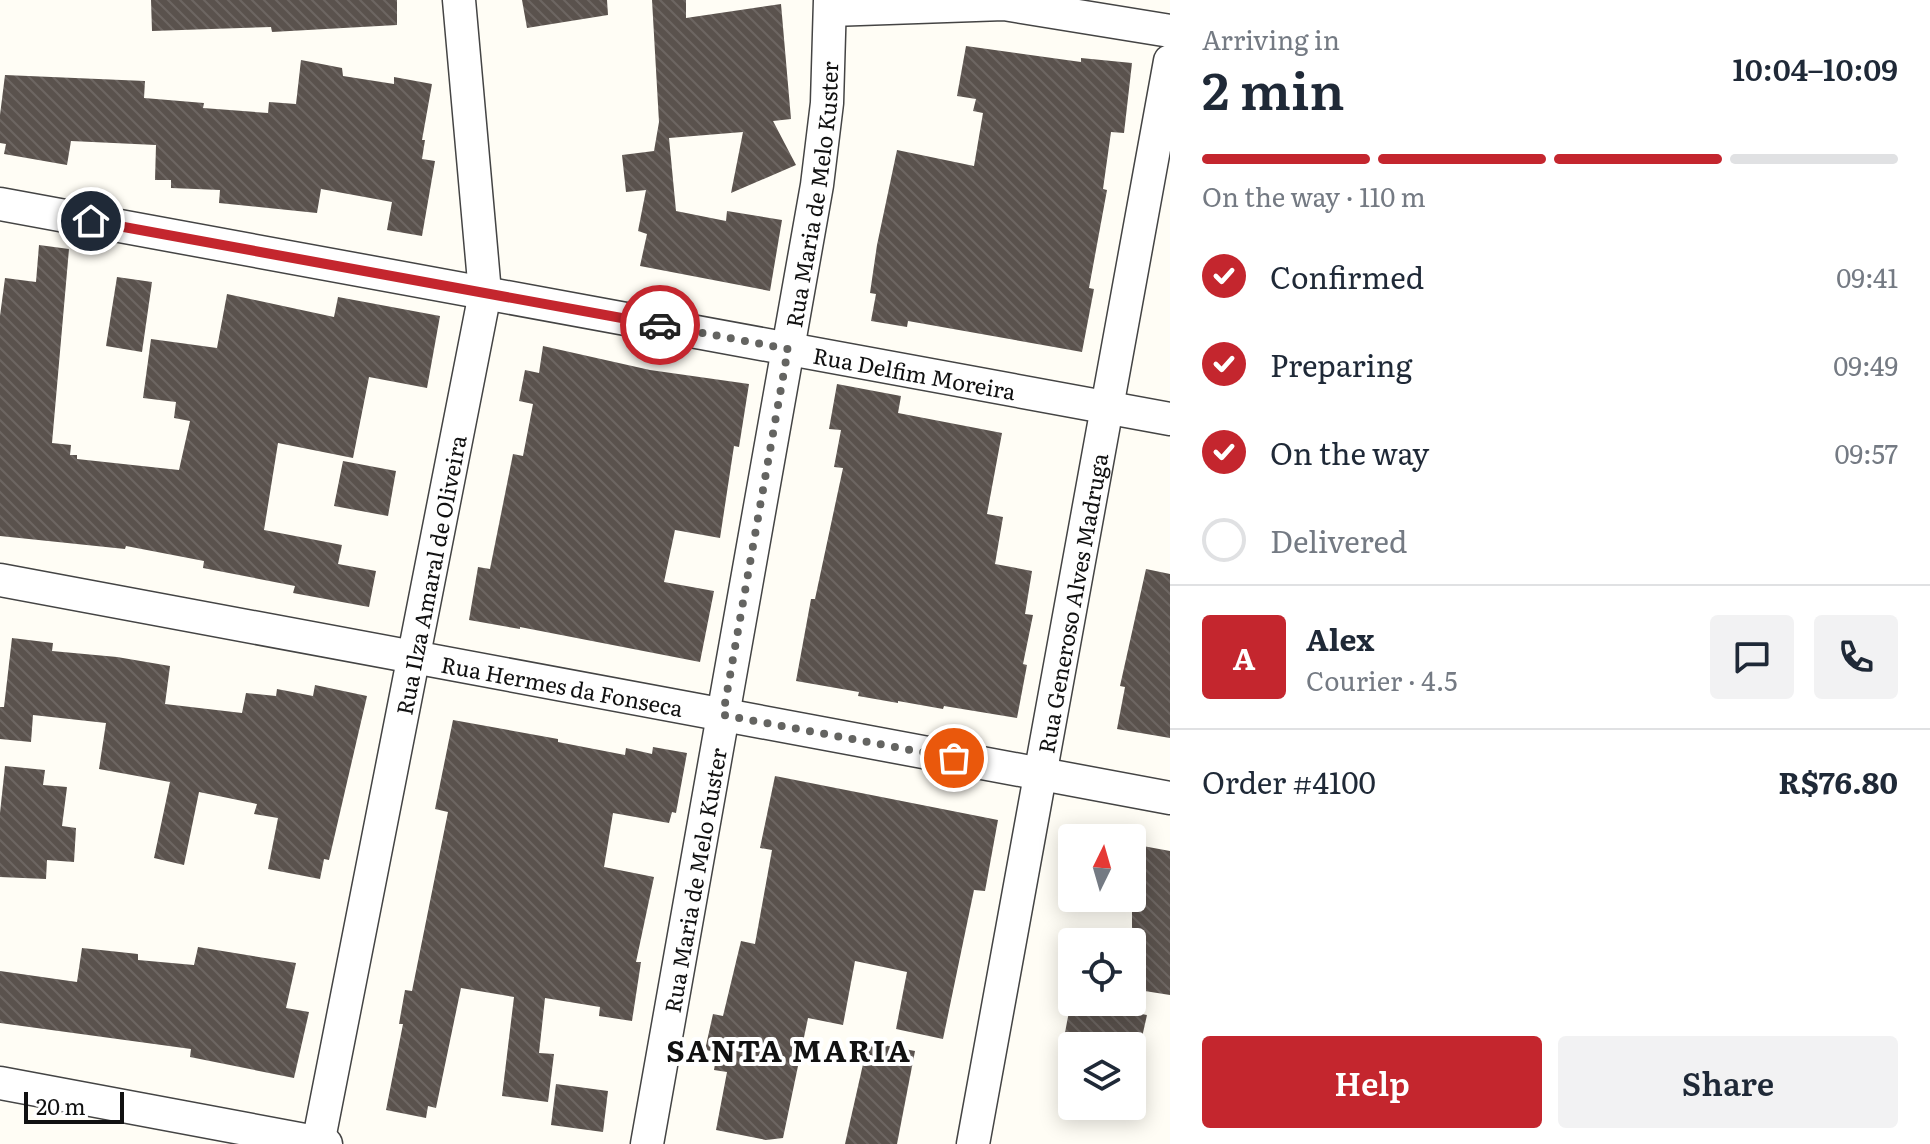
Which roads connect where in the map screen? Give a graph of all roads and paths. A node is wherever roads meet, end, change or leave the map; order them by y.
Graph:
1 (459, 0) edge
2 (830, 5) edge
3 (1170, 31) edge
4 (1170, 61) edge
5 (0, 204) edge
6 (485, 293) junction
7 (788, 349) junction
8 (1107, 408) junction
9 (1170, 419) edge
10 (0, 580) edge
11 (413, 657) junction
12 (723, 715) junction
13 (1041, 774) junction
14 (1170, 798) edge
15 (0, 1083) edge
16 (321, 1144) edge
17 (647, 1144) edge
18 (973, 1144) edge

1 - 6 street, Rua Ilza Amaral de Oliveira
2 - 3 street
2 - 7 street, Rua Maria de Melo Kuster
4 - 8 street, Rua Generoso Alves Madruga
5 - 6 street, Rua Delfim Moreira
6 - 7 street, Rua Delfim Moreira
6 - 11 street, Rua Ilza Amaral de Oliveira
7 - 8 street, Rua Delfim Moreira
7 - 12 street, Rua Maria de Melo Kuster
8 - 9 street, Rua Delfim Moreira
8 - 13 street, Rua Generoso Alves Madruga
10 - 11 street, Rua Hermes da Fonseca
11 - 12 street, Rua Hermes da Fonseca
11 - 16 street, Rua Ilza Amaral de Oliveira
12 - 13 street, Rua Hermes da Fonseca
12 - 17 street, Rua Maria de Melo Kuster
13 - 14 street, Rua Hermes da Fonseca
13 - 18 street, Rua Generoso Alves Madruga
15 - 16 street

